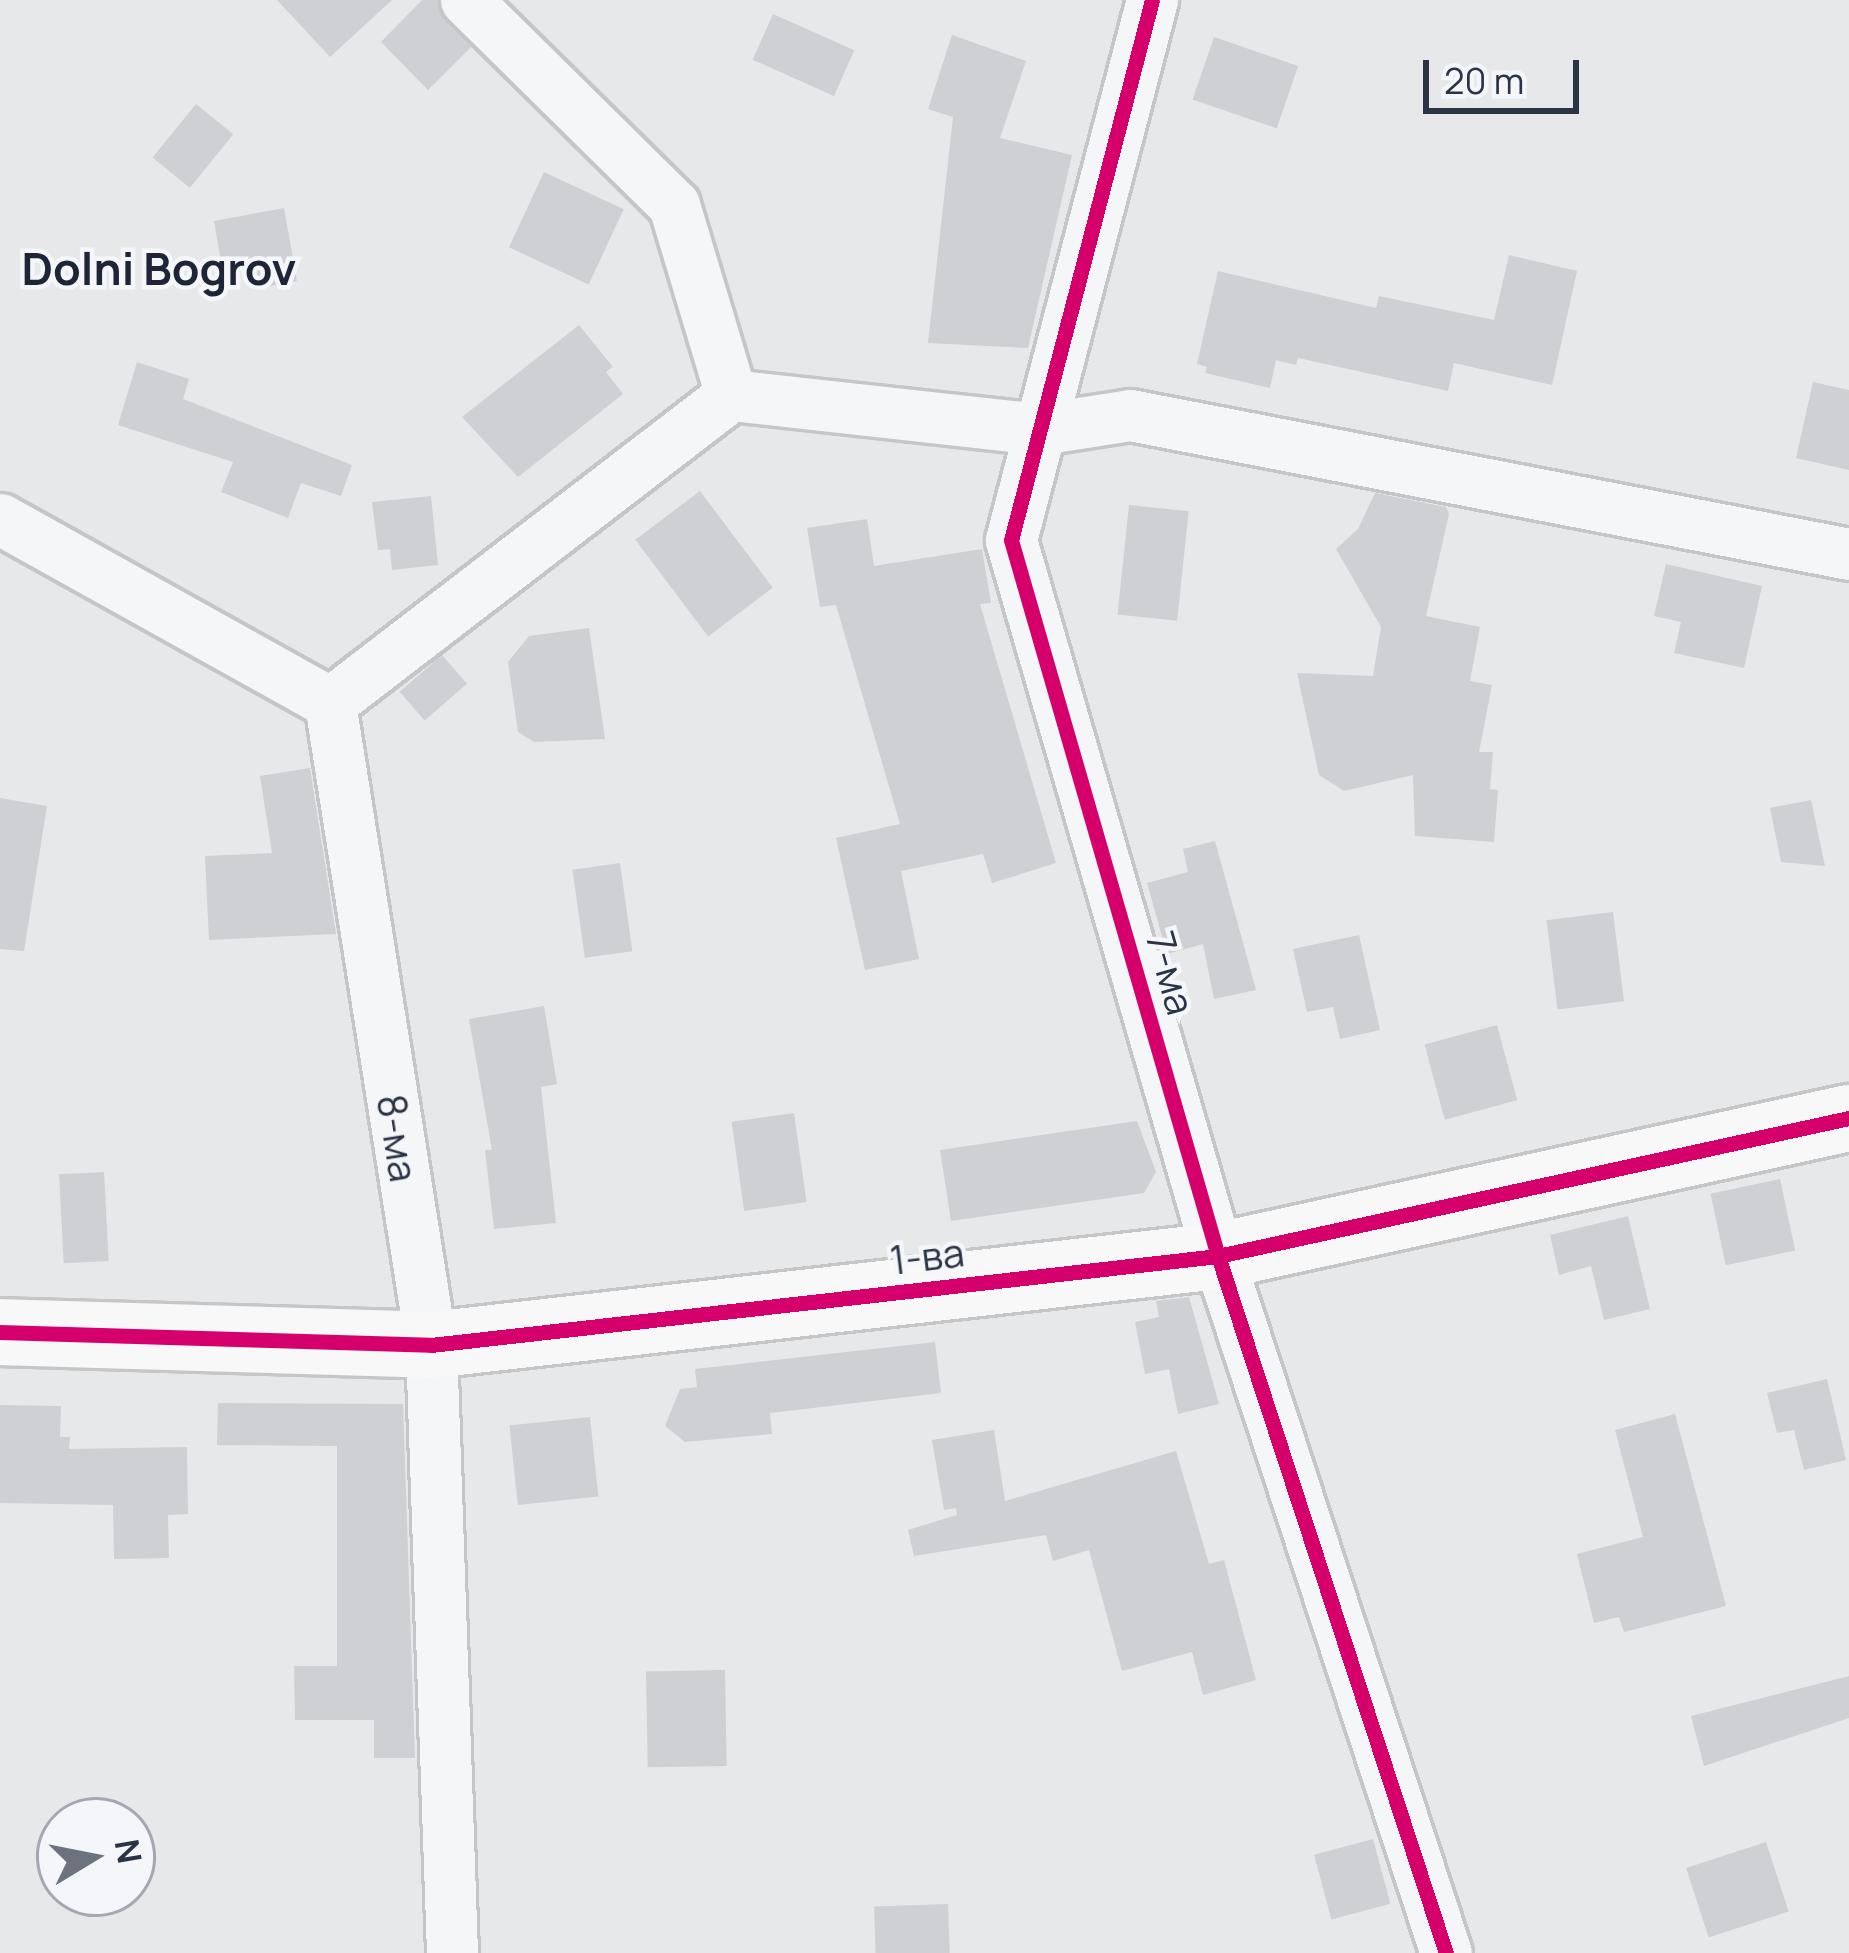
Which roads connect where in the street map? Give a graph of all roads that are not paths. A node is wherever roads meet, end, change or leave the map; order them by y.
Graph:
1 (466, 0) edge
2 (1152, 0) edge
3 (731, 395) junction
4 (1040, 429) junction
5 (0, 519) edge
6 (1849, 554) edge
7 (330, 703) junction
8 (1849, 1118) edge
9 (1218, 1256) junction
10 (0, 1332) edge
11 (431, 1346) junction
12 (452, 1953) edge
13 (1446, 1953) edge

1 - 3 street
2 - 4 street, 7-ма
3 - 4 street
3 - 7 street
4 - 6 street
4 - 9 street, 7-ма
5 - 7 street
7 - 11 street, 8-ма
8 - 9 street, 1-ва
9 - 11 street, 1-ва
9 - 13 street, 7-ма
10 - 11 street, 1-ва
11 - 12 street, 8-ма

